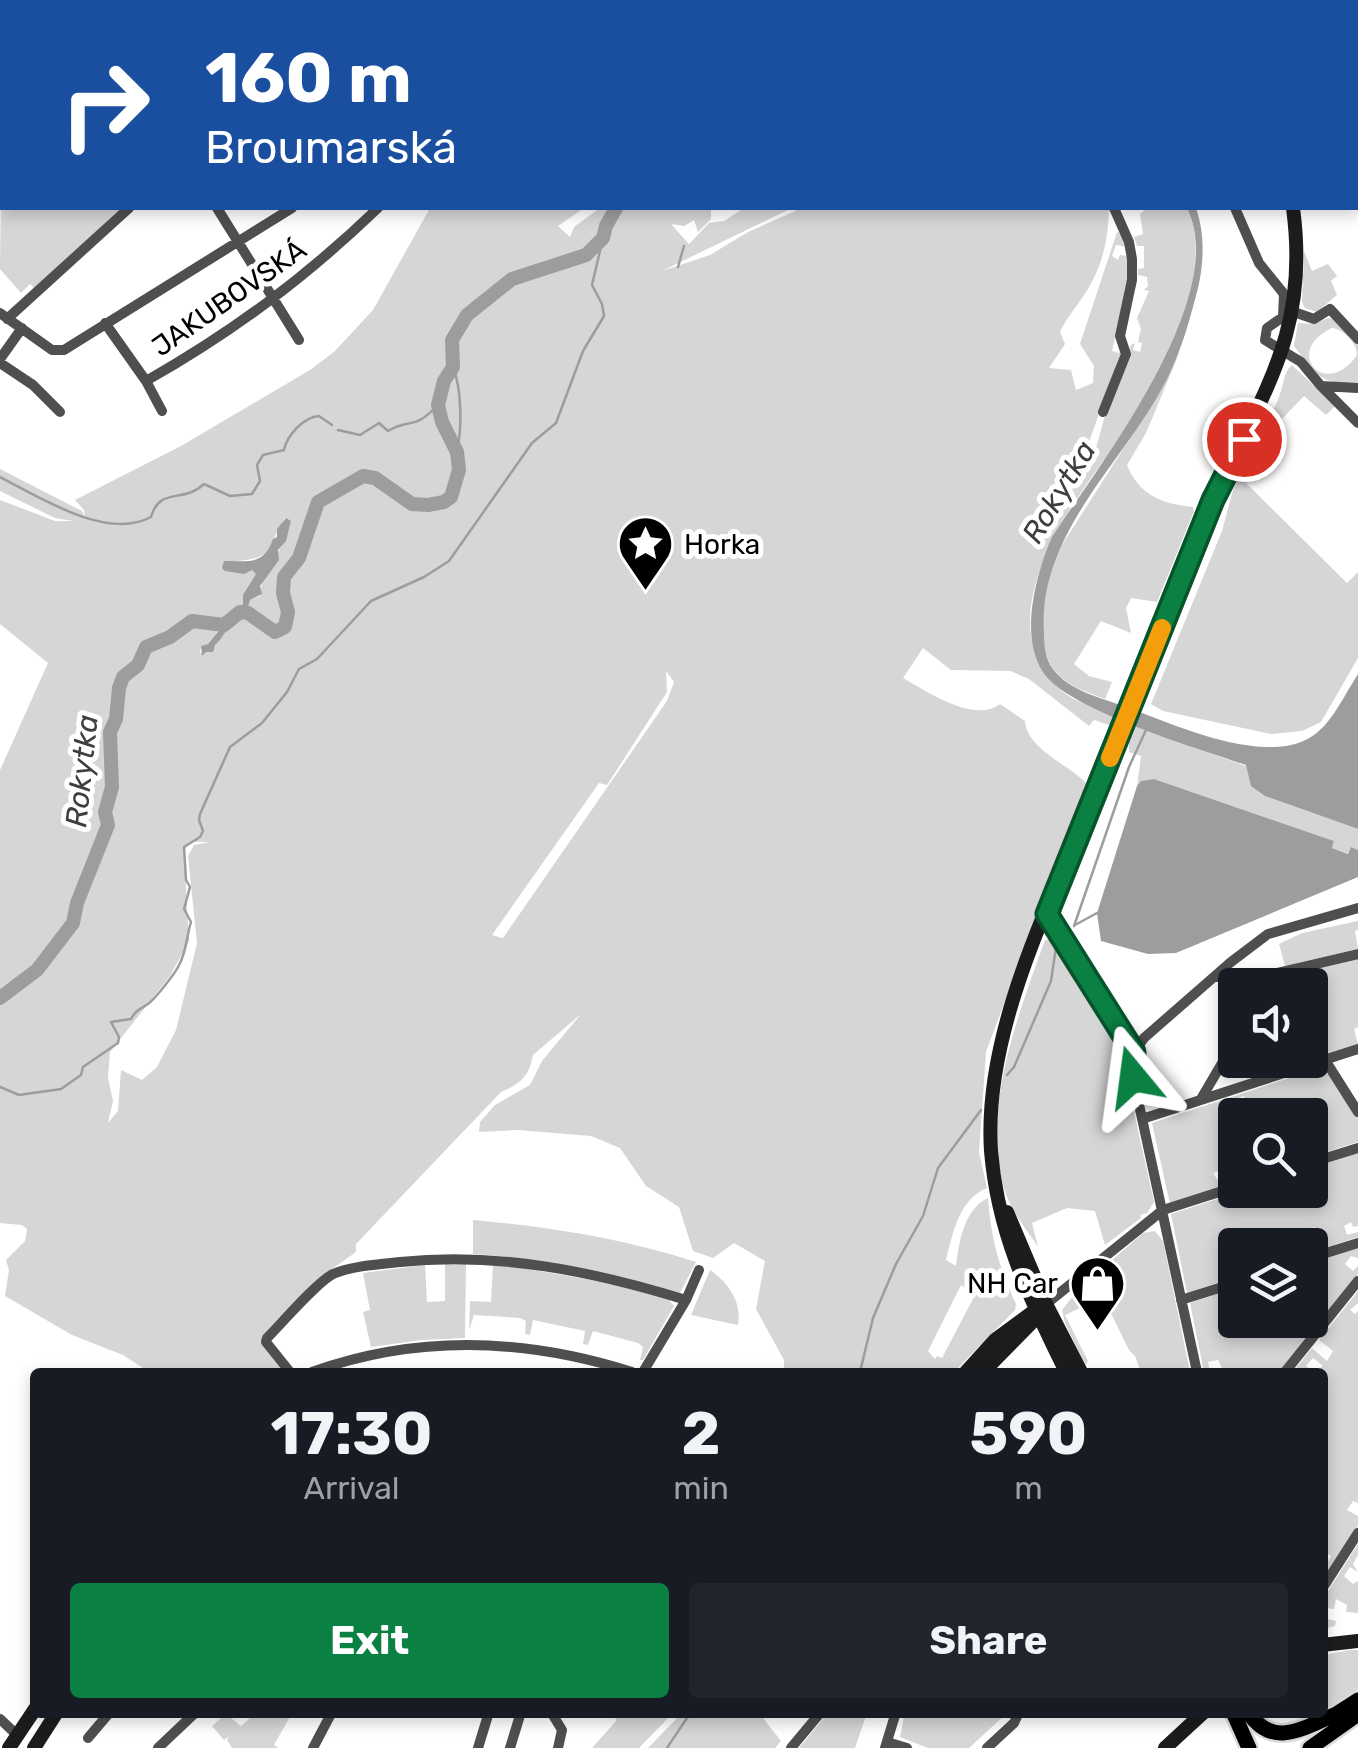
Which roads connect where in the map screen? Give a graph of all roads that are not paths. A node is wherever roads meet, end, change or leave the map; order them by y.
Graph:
1 (127, 210) edge
2 (218, 210) edge
3 (289, 210) edge
4 (376, 210) edge
5 (1115, 210) edge
6 (1237, 210) edge
7 (1293, 210) edge
8 (238, 241) junction
9 (274, 300) junction
10 (1294, 312) junction
11 (4, 316) edge
12 (105, 323) junction
13 (22, 328) junction
14 (1358, 339) edge
15 (299, 340) dead end
16 (1282, 351) junction
17 (0, 361) edge
18 (146, 381) junction
19 (1320, 385) junction
20 (1358, 388) edge
21 (162, 411) dead end
22 (60, 412) dead end
23 (1103, 412) dead end
24 (1358, 423) edge
25 (1358, 908) edge
26 (1047, 914) junction
27 (1358, 954) edge
28 (1228, 968) edge
29 (1308, 968) edge
30 (1218, 976) edge
31 (1358, 1049) edge
32 (1134, 1052) junction
33 (1328, 1059) edge
34 (1328, 1065) edge
35 (1218, 1069) edge
36 (1269, 1078) edge
37 (1200, 1100) junction
38 (1358, 1112) edge
39 (1142, 1119) junction
40 (1358, 1148) edge
41 (1328, 1157) edge
42 (1218, 1192) edge
43 (1163, 1210) junction
44 (1358, 1243) edge
45 (1328, 1252) edge
46 (699, 1270) dead end
47 (1358, 1282) edge
48 (1218, 1288) edge
49 (686, 1300) junction
50 (1181, 1300) junction
51 (1039, 1311) junction
52 (1051, 1342) junction
53 (1009, 1344) junction
54 (287, 1368) edge
55 (324, 1368) edge
56 (617, 1368) edge
57 (644, 1368) edge
58 (970, 1368) edge
59 (987, 1368) edge
60 (1064, 1368) edge
61 (1078, 1368) edge
62 (1196, 1368) edge
63 (1289, 1368) edge
64 (1358, 1533) edge
65 (1328, 1580) edge
66 (1358, 1640) edge
67 (1328, 1644) edge
68 (1358, 1700) edge
69 (1336, 1714) junction
70 (1358, 1714) edge
71 (30, 1716) edge
72 (53, 1718) edge
73 (105, 1718) edge
74 (190, 1718) edge
75 (329, 1718) edge
76 (487, 1718) edge
77 (518, 1718) edge
78 (555, 1718) edge
79 (815, 1718) edge
80 (894, 1718) edge
81 (1016, 1718) edge
82 (1198, 1718) edge
83 (1236, 1718) edge
84 (1252, 1718) edge
85 (1327, 1718) edge
86 (1328, 1718) edge
87 (0, 1719) edge
88 (88, 1738) dead end
89 (13, 1742) edge
90 (886, 1745) edge
91 (33, 1748) edge
92 (158, 1748) edge
93 (313, 1748) edge
94 (478, 1748) edge
95 (510, 1748) edge
96 (558, 1748) edge
97 (791, 1748) edge
98 (907, 1748) edge
99 (988, 1748) edge
100 (1165, 1748) edge
101 (1249, 1748) edge
102 (1291, 1748) edge
103 (1310, 1748) edge

1 - 11 street
2 - 8 street
3 - 8 street
4 - 9 street, JAKUBOVSKÁ
5 - 23 street
6 - 16 street
7 - 10 street
8 - 9 street
8 - 12 street
9 - 15 street
9 - 18 street, JAKUBOVSKÁ
10 - 14 street
10 - 16 street
11 - 13 street
12 - 13 street
12 - 18 street
13 - 17 street
16 - 19 street
16 - 26 street
17 - 22 street
18 - 21 street
19 - 20 street
19 - 24 street
25 - 28 street
26 - 32 street
26 - 51 street
27 - 29 street
30 - 32 street
31 - 33 street
32 - 39 street
34 - 38 street
35 - 37 street
36 - 37 street
37 - 39 street
39 - 43 street
40 - 41 street
42 - 43 street
43 - 50 street
43 - 51 street
44 - 45 street
46 - 49 street
47 - 63 street
48 - 50 street
49 - 54 street
49 - 57 street
50 - 62 street
51 - 52 street
51 - 53 street
51 - 58 street
51 - 61 street
52 - 53 street
52 - 60 street
53 - 59 street
55 - 56 street
64 - 65 street
66 - 67 street
68 - 69 main road
69 - 86 main road
69 - 102 main road
70 - 103 main road
71 - 89 street
72 - 91 street
73 - 88 street
74 - 92 street
75 - 93 street
76 - 94 street
77 - 95 street
78 - 96 street
79 - 97 street
80 - 90 street
81 - 99 street
82 - 100 street
83 - 101 main road
84 - 85 main road
87 - 89 street
89 - 91 street
90 - 98 street

